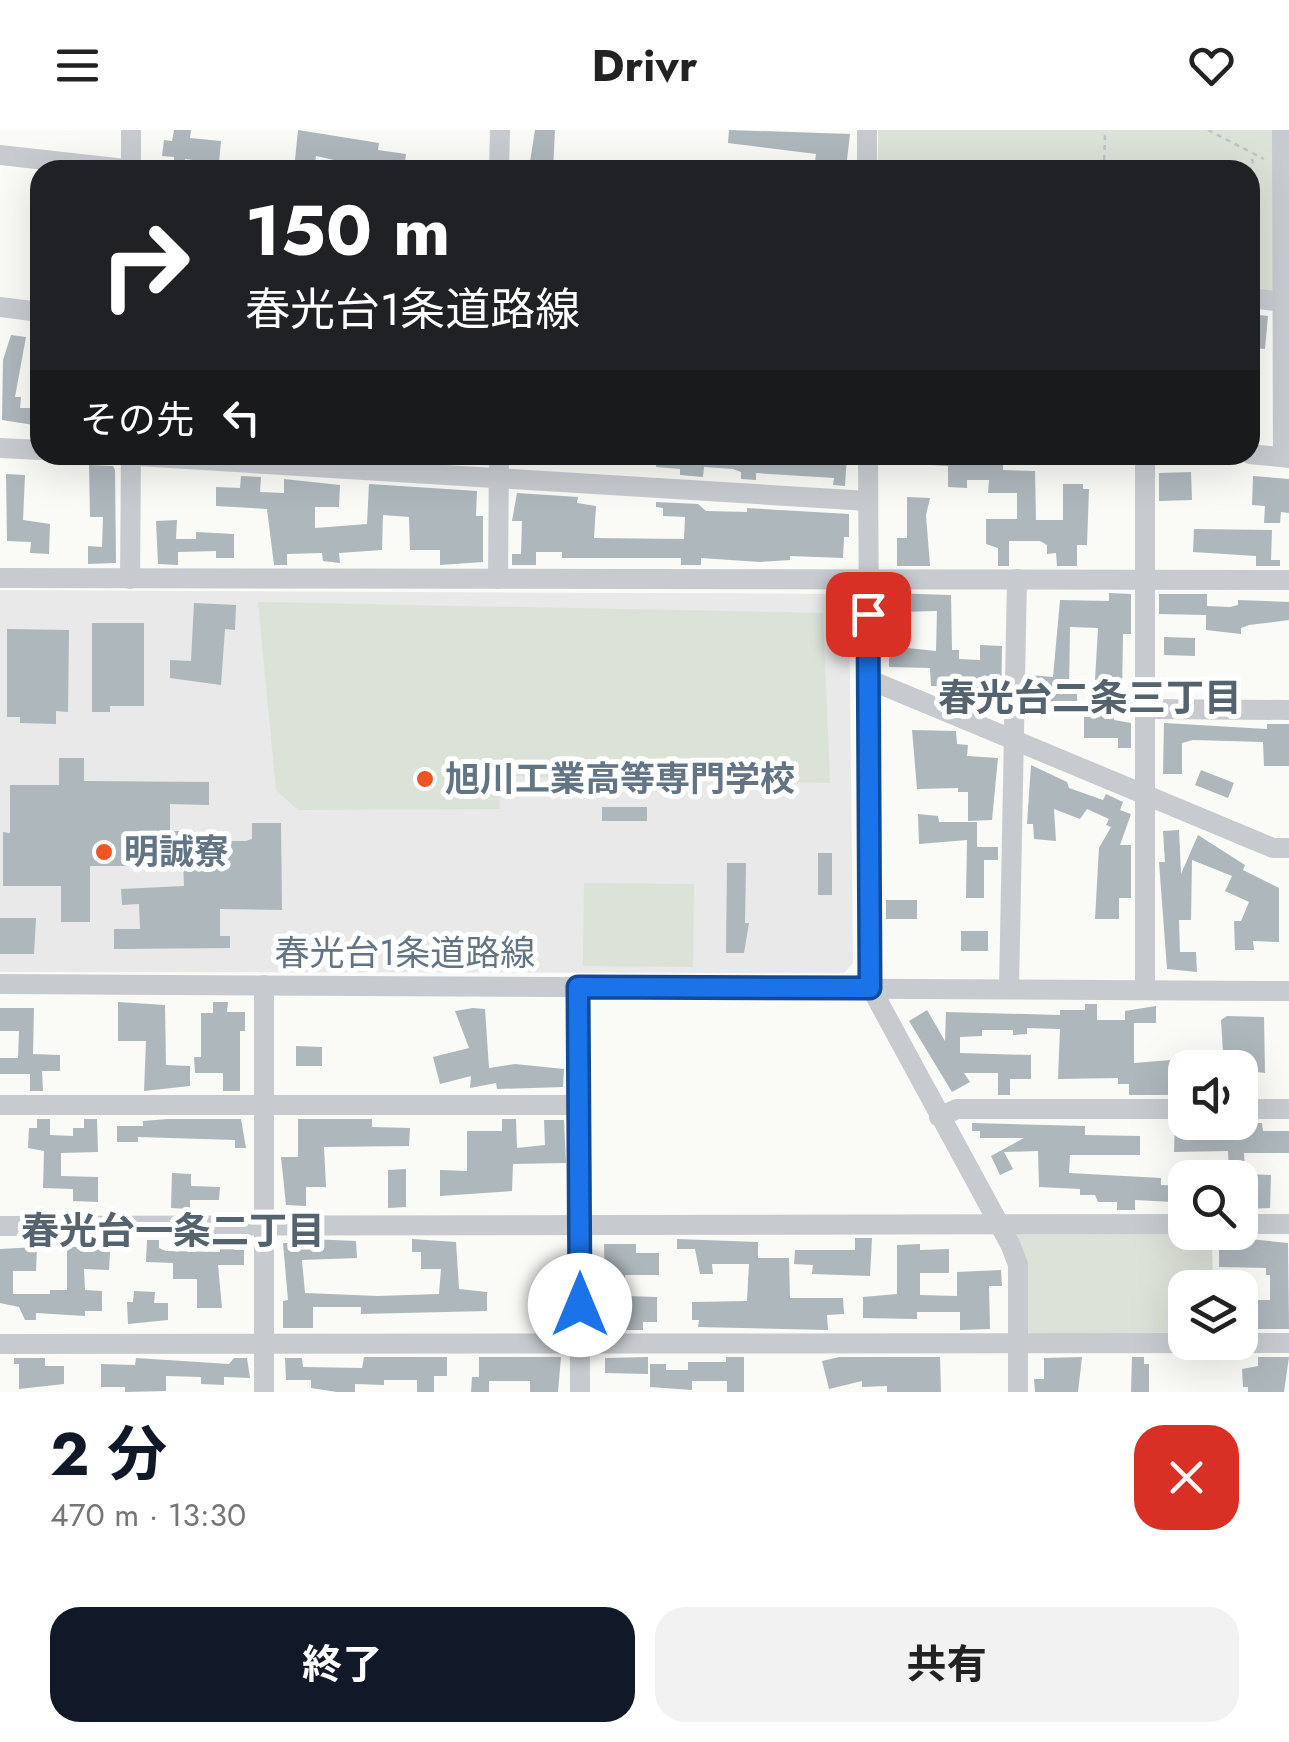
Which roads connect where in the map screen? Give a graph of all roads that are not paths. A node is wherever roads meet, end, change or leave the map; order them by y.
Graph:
1 (131, 130) edge
2 (500, 130) edge
3 (867, 130) edge
4 (1282, 130) edge
5 (0, 155) edge
6 (44, 160) edge
7 (132, 160) edge
8 (499, 160) edge
9 (867, 160) edge
10 (1286, 164) edge
11 (1260, 299) edge
12 (1283, 302) junction
13 (0, 308) edge
14 (30, 311) edge
15 (0, 448) edge
16 (30, 450) edge
17 (1260, 455) edge
18 (1286, 458) edge
19 (131, 465) edge
20 (499, 465) edge
21 (868, 465) edge
22 (1145, 465) edge
23 (868, 501) junction
24 (0, 578) edge
25 (130, 578) junction
26 (498, 580) junction
27 (867, 580) junction
28 (1017, 580) junction
29 (1146, 580) junction
30 (1289, 580) edge
31 (870, 680) junction
32 (1146, 709) junction
33 (1289, 710) edge
34 (1012, 737) junction
35 (1145, 791) junction
36 (1289, 848) edge
37 (0, 984) edge
38 (264, 985) junction
39 (578, 987) junction
40 (870, 988) junction
41 (1009, 989) junction
42 (1146, 989) junction
43 (1289, 991) edge
44 (0, 1105) edge
45 (265, 1105) junction
46 (580, 1105) junction
47 (1168, 1109) edge
48 (1258, 1109) edge
49 (1289, 1109) edge
50 (939, 1117) junction
51 (1168, 1224) edge
52 (1258, 1224) edge
53 (1289, 1224) edge
54 (0, 1226) edge
55 (1000, 1226) junction
56 (265, 1227) junction
57 (580, 1227) junction
58 (0, 1344) edge
59 (264, 1344) junction
60 (580, 1344) junction
61 (1289, 1344) edge
62 (1018, 1345) junction
63 (264, 1392) edge
64 (580, 1392) edge
65 (1018, 1392) edge

1 - 7 street
2 - 8 street
3 - 9 street
4 - 10 street
5 - 6 street
10 - 12 street
11 - 12 street
12 - 18 street
13 - 14 street
15 - 16 street
17 - 18 street
19 - 25 street
20 - 23 street
20 - 26 street
21 - 23 street
22 - 29 street
23 - 27 street
24 - 25 street
25 - 26 street
26 - 27 street
27 - 28 street
27 - 31 street
28 - 29 street
28 - 34 street
29 - 30 street
29 - 32 street
31 - 34 street
31 - 40 street
32 - 33 street
32 - 35 street
34 - 35 street
34 - 41 street
35 - 36 street
35 - 42 street
37 - 38 street, 春光台1条道路線
38 - 39 street, 春光台1条道路線
38 - 45 street
39 - 40 street, 春光台1条道路線
39 - 46 street
40 - 41 street, 春光台1条道路線
40 - 50 street
41 - 42 street, 春光台1条道路線
42 - 43 street, 春光台1条道路線
44 - 45 street
45 - 46 street
45 - 56 street
46 - 57 street
47 - 50 street
48 - 49 street
50 - 55 street
51 - 55 street
52 - 53 street
54 - 56 street
55 - 57 street
55 - 62 street
56 - 57 street
56 - 59 street
57 - 60 street
58 - 59 street
59 - 60 street
59 - 63 street
60 - 62 street
60 - 64 street
61 - 62 street
62 - 65 street

